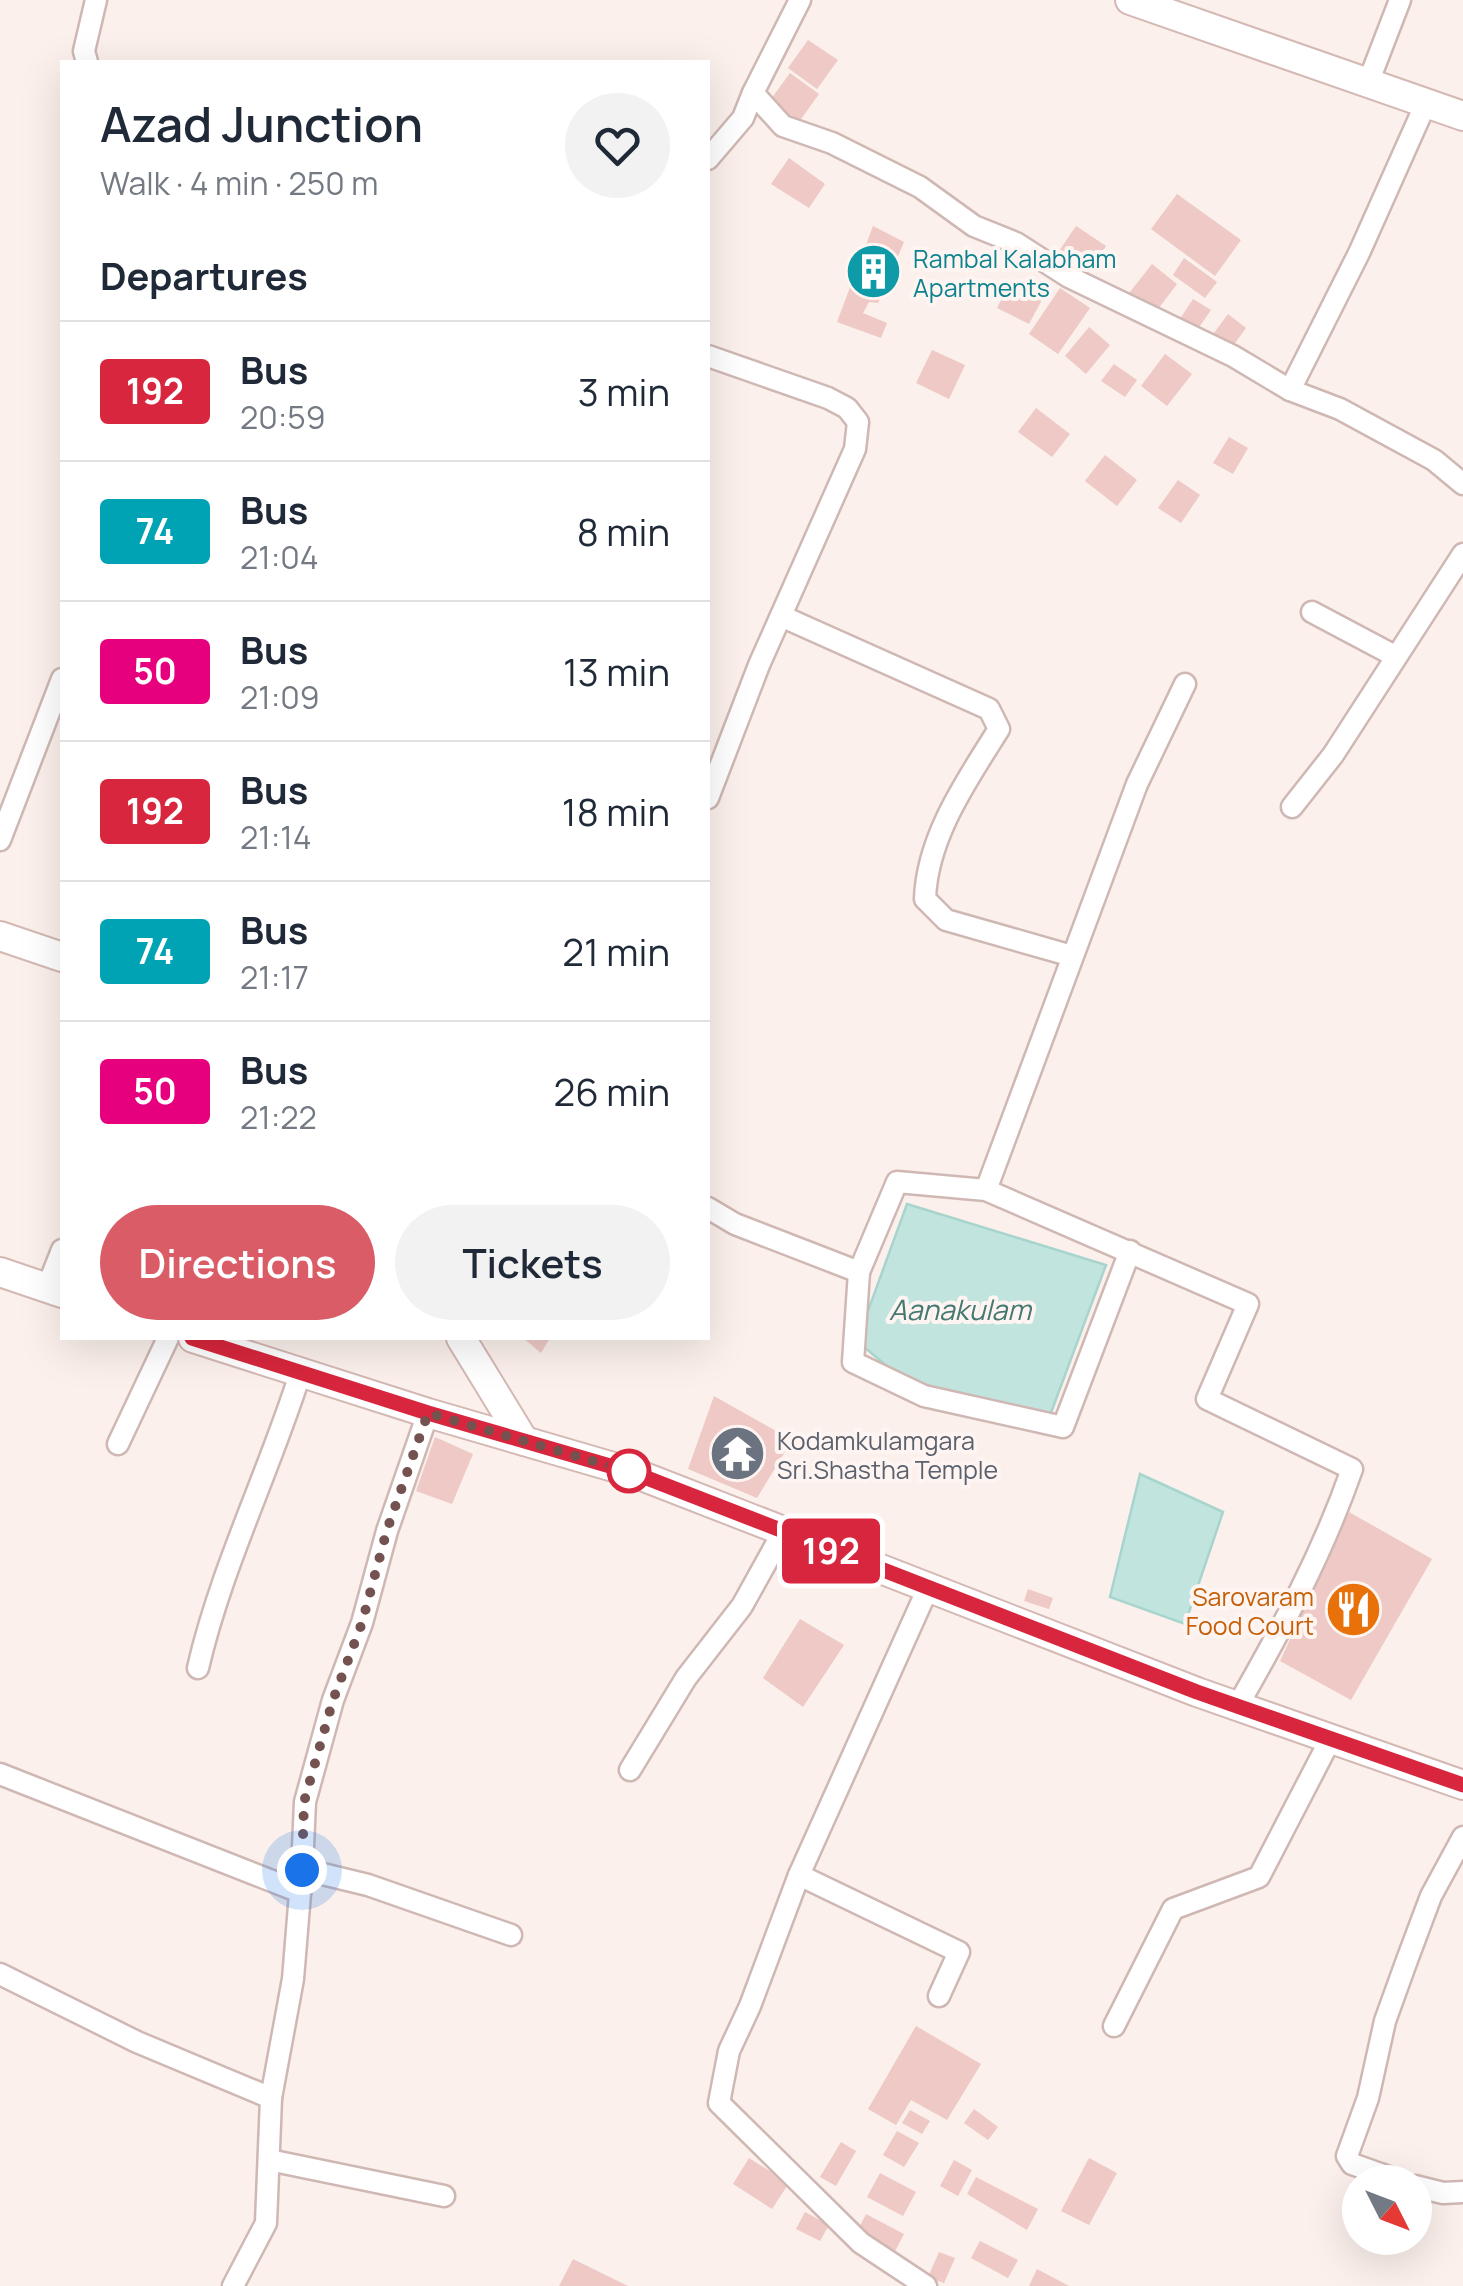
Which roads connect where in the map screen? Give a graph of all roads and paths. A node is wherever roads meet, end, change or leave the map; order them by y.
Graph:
1 (96, 0) edge
2 (800, 0) edge
3 (1130, 0) edge
4 (1400, 0) edge
5 (86, 60) edge
6 (1368, 83) junction
7 (752, 93) junction
8 (1426, 103) junction
9 (1463, 116) edge
10 (710, 157) edge
11 (710, 357) edge
12 (1290, 390) junction
13 (1463, 484) edge
14 (1463, 554) edge
15 (1312, 612) dead end
16 (781, 616) junction
17 (1395, 656) junction
18 (60, 684) edge
19 (1185, 684) dead end
20 (710, 793) edge
21 (1292, 807) dead end
22 (0, 840) edge
23 (0, 936) edge
24 (60, 956) edge
25 (1072, 956) junction
26 (986, 1190) junction
27 (710, 1209) edge
28 (1130, 1252) junction
29 (60, 1261) edge
30 (0, 1272) edge
31 (858, 1272) junction
32 (55, 1290) edge
33 (167, 1340) edge
34 (198, 1340) edge
35 (462, 1340) edge
36 (300, 1374) junction
37 (428, 1413) junction
38 (524, 1442) junction
39 (118, 1444) dead end
40 (783, 1532) junction
41 (928, 1588) junction
42 (198, 1668) dead end
43 (1237, 1706) junction
44 (1330, 1740) junction
45 (630, 1770) dead end
46 (0, 1774) edge
47 (1461, 1778) edge
48 (1463, 1837) edge
49 (302, 1870) junction
50 (798, 1875) junction
51 (300, 1892) junction
52 (511, 1936) dead end
53 (0, 1974) edge
54 (939, 1996) dead end
55 (1114, 2026) dead end
56 (271, 2098) junction
57 (269, 2160) junction
58 (1355, 2165) edge
59 (1432, 2190) edge
60 (1463, 2192) edge
61 (444, 2196) dead end
62 (232, 2286) edge
63 (926, 2286) edge

1 - 5 street
2 - 7 street
3 - 6 main road
4 - 6 street
6 - 8 main road
7 - 10 street
7 - 12 street
8 - 9 main road
8 - 12 street
11 - 16 street
12 - 13 street
14 - 17 street
15 - 17 street
16 - 20 street
16 - 25 street
17 - 21 street
18 - 22 street
19 - 25 street
23 - 24 main road
25 - 26 street
26 - 28 street
26 - 31 street
27 - 31 street
28 - 31 street
28 - 43 street
29 - 32 street
30 - 32 main road
33 - 39 street
34 - 36 main road
35 - 38 main road
36 - 37 main road
36 - 42 street
37 - 38 main road
37 - 49 street
38 - 40 main road
40 - 41 main road
40 - 45 street
41 - 43 main road
41 - 50 street
43 - 44 main road
44 - 47 main road
44 - 55 street
46 - 51 street
48 - 58 street
49 - 51 street
49 - 52 street
50 - 54 street
50 - 63 street
51 - 56 street
53 - 56 street
56 - 57 street
57 - 61 street
57 - 62 street
59 - 60 street

